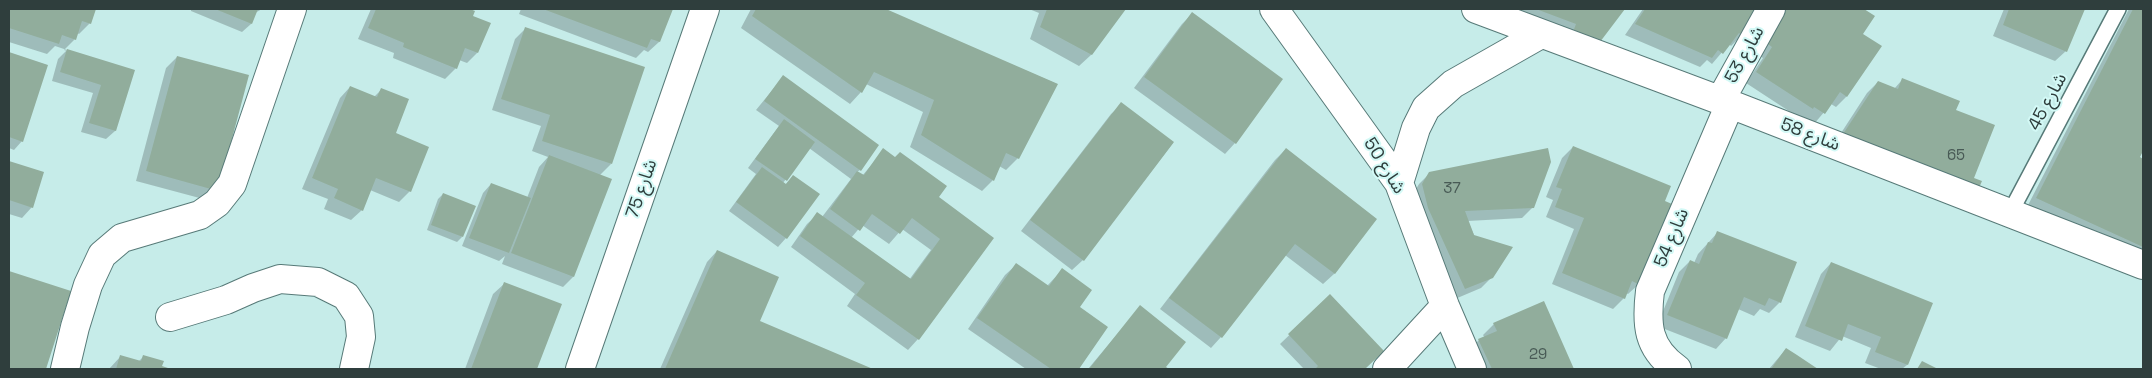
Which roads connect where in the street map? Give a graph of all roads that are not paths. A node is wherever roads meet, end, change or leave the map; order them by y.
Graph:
1 (292, 9) edge
2 (705, 9) edge
3 (1274, 9) edge
4 (1476, 9) edge
5 (1771, 9) edge
6 (2118, 9) edge
7 (1541, 34) junction
8 (1725, 102) junction
9 (1399, 183) junction
10 (2010, 213) junction
11 (2143, 265) edge
12 (1445, 306) junction
13 (170, 317) dead end
14 (65, 369) edge
15 (354, 369) edge
16 (580, 369) edge
17 (1387, 369) edge
18 (1472, 369) edge
19 (1677, 369) edge

1 - 14 street
2 - 16 street, شارع 75
3 - 9 street, شارع 50
4 - 7 street, شارع 58
5 - 8 street, شارع 53
6 - 10 lane, شارع 45
7 - 8 street, شارع 58
7 - 9 street
8 - 10 street, شارع 58
8 - 19 street, شارع 54
9 - 12 street, شارع 50
10 - 11 street, شارع 58
12 - 17 street
12 - 18 street, شارع 50
13 - 15 street

